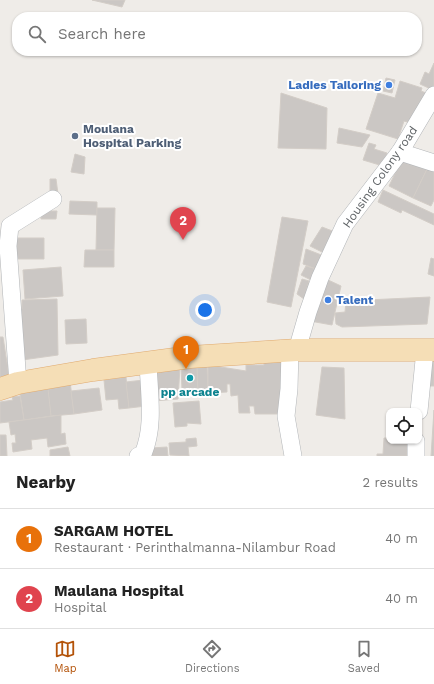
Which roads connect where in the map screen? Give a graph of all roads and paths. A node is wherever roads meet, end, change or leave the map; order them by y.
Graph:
1 (434, 95) edge
2 (400, 152) junction
3 (434, 163) edge
4 (53, 199) dead end
5 (293, 350) junction
6 (429, 350) edge
7 (148, 362) junction
8 (9, 386) edge
9 (419, 408) edge
10 (416, 444) edge
11 (138, 456) edge
12 (293, 456) edge
13 (416, 456) edge

1 - 2 street, Housing Colony road
2 - 3 street
2 - 5 street, Housing Colony road
4 - 8 street
5 - 6 main road
5 - 7 main road
5 - 12 street, Housing Colony road
6 - 9 street
7 - 8 main road
7 - 11 street
10 - 13 street

